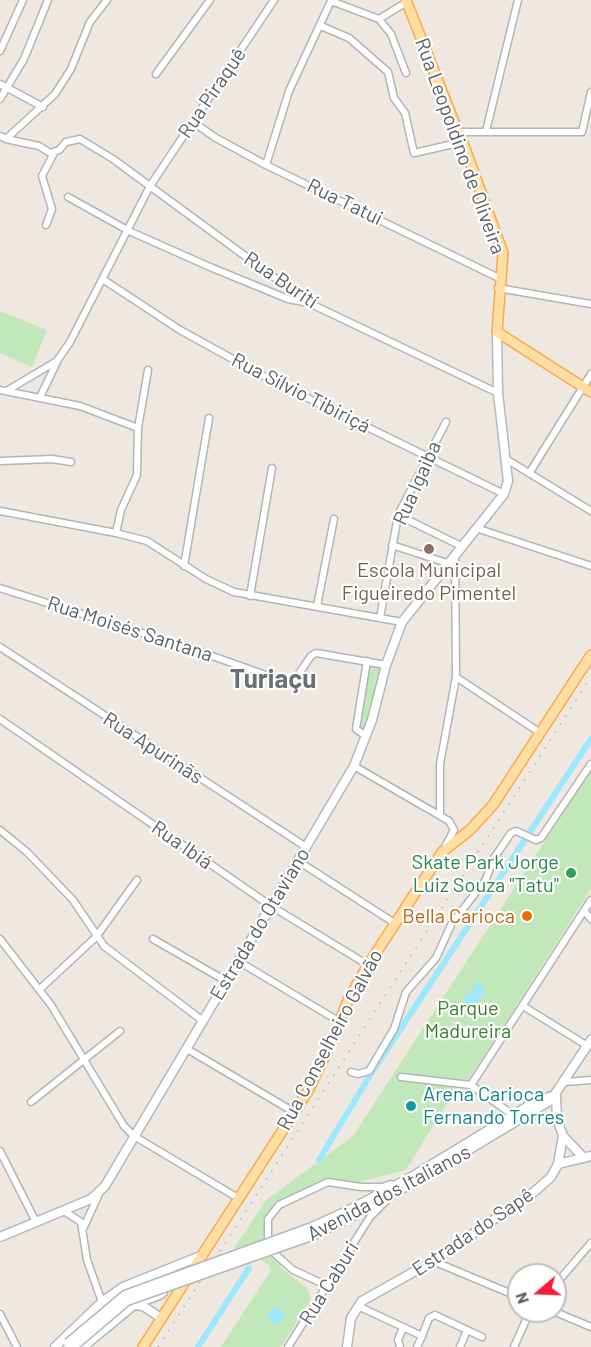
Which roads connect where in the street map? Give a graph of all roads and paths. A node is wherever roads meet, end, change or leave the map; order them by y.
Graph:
1 (23, 0) edge
2 (48, 0) edge
3 (107, 0) edge
4 (210, 0) edge
5 (274, 0) edge
6 (518, 0) edge
7 (407, 1) edge
8 (379, 19) junction
9 (321, 26) junction
10 (0, 51) edge
11 (406, 73) dead end
12 (156, 74) dead end
13 (3, 86) edge
14 (591, 92) edge
15 (0, 99) edge
16 (43, 107) junction
17 (193, 122) junction
18 (486, 131) junction
19 (458, 132) junction
20 (3, 137) edge
21 (458, 142) junction
22 (54, 153) junction
23 (266, 165) junction
24 (150, 186) junction
25 (68, 197) dead end
26 (46, 225) dead end
27 (129, 231) junction
28 (499, 278) junction
29 (104, 280) junction
30 (498, 288) junction
31 (309, 303) junction
32 (591, 304) edge
33 (497, 332) junction
34 (57, 361) junction
35 (148, 370) dead end
36 (591, 374) edge
37 (0, 390) edge
38 (8, 390) junction
39 (587, 390) edge
40 (498, 393) junction
41 (40, 397) junction
42 (209, 418) dead end
43 (446, 422) dead end
44 (138, 428) junction
45 (428, 455) junction
46 (506, 459) junction
47 (0, 461) edge
48 (71, 462) dead end
49 (272, 468) dead end
50 (530, 472) junction
51 (504, 494) junction
52 (0, 511) edge
53 (591, 511) edge
54 (398, 515) junction
55 (334, 519) dead end
56 (477, 528) junction
57 (116, 533) junction
58 (393, 545) junction
59 (458, 549) junction
60 (447, 563) junction
61 (184, 566) junction
62 (591, 566) edge
63 (0, 588) edge
64 (250, 596) junction
65 (317, 606) junction
66 (380, 618) junction
67 (402, 622) junction
68 (0, 647) edge
69 (591, 655) edge
70 (367, 661) junction
71 (386, 665) junction
72 (456, 677) junction
73 (0, 719) edge
74 (539, 732) junction
75 (366, 736) junction
76 (591, 764) edge
77 (354, 766) junction
78 (440, 815) junction
79 (0, 830) edge
80 (306, 847) junction
81 (442, 852) junction
82 (298, 861) junction
83 (137, 880) dead end
84 (591, 900) edge
85 (271, 906) junction
86 (584, 911) junction
87 (591, 919) edge
88 (396, 924) junction
89 (96, 937) junction
90 (0, 939) edge
91 (153, 939) dead end
92 (238, 961) junction
93 (369, 965) junction
94 (226, 981) junction
95 (40, 989) junction
96 (523, 1006) junction
97 (203, 1021) junction
98 (340, 1022) junction
99 (120, 1031) dead end
100 (588, 1043) edge
101 (187, 1049) junction
102 (84, 1061) junction
103 (351, 1072) dead end
104 (401, 1077) dead end
105 (591, 1080) edge
106 (565, 1082) junction
107 (471, 1085) junction
108 (556, 1096) junction
109 (31, 1102) dead end
110 (538, 1108) junction
111 (294, 1112) junction
112 (513, 1115) junction
113 (557, 1119) junction
114 (134, 1136) junction
115 (563, 1136) junction
116 (0, 1151) edge
117 (587, 1157) edge
118 (558, 1164) junction
119 (414, 1176) junction
120 (99, 1193) junction
121 (394, 1194) junction
122 (238, 1198) junction
123 (64, 1211) junction
124 (347, 1215) junction
125 (36, 1222) junction
126 (83, 1229) junction
127 (0, 1237) edge
128 (591, 1243) edge
129 (203, 1255) junction
130 (433, 1261) junction
131 (567, 1271) edge
132 (152, 1275) junction
133 (328, 1286) junction
134 (507, 1292) edge
135 (102, 1302) junction
136 (134, 1305) junction
137 (358, 1306) junction
138 (0, 1314) edge
139 (567, 1317) edge
140 (161, 1318) junction
141 (525, 1323) edge
142 (591, 1327) edge
143 (403, 1328) junction
144 (467, 1330) junction
145 (422, 1336) junction
146 (482, 1336) dead end
147 (68, 1346) edge
148 (17, 1347) edge
149 (55, 1347) edge
150 (83, 1347) edge
151 (143, 1347) edge
152 (288, 1347) edge
153 (347, 1347) edge
154 (400, 1347) edge
155 (417, 1347) edge
156 (460, 1347) edge
157 (514, 1347) edge

1 - 10 street
2 - 13 street
3 - 16 street
4 - 12 street
5 - 17 street, Rua Piraquê
6 - 18 street
7 - 8 street
7 - 19 main road, Rua Leopoldino de Oliveira
8 - 9 street
8 - 11 street
9 - 21 street
9 - 23 street
13 - 15 street
13 - 16 street
14 - 18 street
16 - 20 street
17 - 23 street, Rua Tatui
17 - 24 street, Rua Piraquê
18 - 19 street
19 - 21 main road, Rua Leopoldino de Oliveira
20 - 22 street
21 - 28 main road, Rua Leopoldino de Oliveira
22 - 24 street, Rua Burití
22 - 26 street
23 - 28 street, Rua Tatui
24 - 27 street, Rua Piraquê
24 - 31 street, Rua Burití
25 - 27 street
27 - 29 street, Rua Piraquê
27 - 31 street
28 - 30 main road, Rua Leopoldino de Oliveira
29 - 34 street, Rua Piraquê
29 - 45 street, Rua Sílvio Tibiriçá
30 - 32 street
30 - 33 main road, Rua Leopoldino de Oliveira
31 - 40 street, Rua Burití
33 - 39 main road
33 - 40 street, Rua Leopoldino de Oliveira
34 - 38 street
34 - 41 street, Rua Piraquê
35 - 44 street
36 - 39 street
37 - 38 street
38 - 41 street
39 - 50 street
40 - 46 street, Rua Leopoldino de Oliveira
41 - 44 street
42 - 61 street
43 - 45 street, Rua Igaiba
44 - 57 street
45 - 51 street, Rua Sílvio Tibiriçá
45 - 54 street, Rua Igaiba
46 - 50 street
46 - 51 street, Rua Leopoldino de Oliveira
47 - 48 street
49 - 64 street
50 - 53 street
51 - 56 street
52 - 57 street
54 - 58 street, Rua Igaiba
54 - 59 street
55 - 65 street
56 - 59 street
56 - 62 street
57 - 61 street
58 - 60 street
58 - 66 street, Rua Igaiba
59 - 60 street, Estrada do Otaviano
59 - 72 street
60 - 67 street, Estrada do Otaviano
61 - 64 street
63 - 70 street, Rua Moisés Santana
64 - 65 street
65 - 66 street
66 - 67 street
67 - 71 street, Estrada do Otaviano
68 - 80 street, Rua Apurinãs
69 - 74 main road, Rua Conselheiro Galvão
70 - 71 street, Rua Moisés Santana
70 - 75 street
71 - 75 street, Estrada do Otaviano
72 - 74 street
72 - 78 street
73 - 85 street, Rua Ibiá
74 - 81 main road, Rua Conselheiro Galvão
75 - 77 street, Estrada do Otaviano
76 - 103 street
77 - 78 street
77 - 80 street, Estrada do Otaviano
78 - 81 street
79 - 89 street
80 - 82 street, Estrada do Otaviano
81 - 88 main road, Rua Conselheiro Galvão
82 - 85 street, Estrada do Otaviano
82 - 88 street
83 - 89 street
84 - 86 street
85 - 92 street, Estrada do Otaviano
85 - 93 street, Rua Ibiá
86 - 87 street
86 - 96 street
88 - 93 main road, Rua Conselheiro Galvão
89 - 95 street
89 - 97 street
90 - 95 street
91 - 94 street
92 - 94 street, Estrada do Otaviano
92 - 98 street
93 - 98 main road, Rua Conselheiro Galvão
94 - 97 street, Estrada do Otaviano
95 - 102 street
96 - 100 street
96 - 107 street
97 - 101 street, Estrada do Otaviano
98 - 111 main road, Rua Conselheiro Galvão
99 - 102 street
100 - 106 street
101 - 111 street
101 - 114 street, Estrada do Otaviano
102 - 109 street
102 - 114 street
104 - 107 street
105 - 106 street
106 - 108 street
107 - 112 street
108 - 110 street, Avenida dos Italianos
108 - 112 street, Avenida dos Italianos
108 - 113 street, Estrada do Sapê
110 - 113 street
110 - 121 street, Avenida dos Italianos
111 - 122 main road, Rua Conselheiro Galvão
112 - 119 street, Avenida dos Italianos
113 - 115 street, Estrada do Sapê
114 - 120 street, Estrada do Otaviano
114 - 122 street
115 - 117 street
115 - 118 street, Estrada do Sapê
116 - 125 street
117 - 118 street
118 - 130 street, Estrada do Sapê
119 - 124 street, Avenida dos Italianos
119 - 133 street
120 - 123 street
120 - 126 street
121 - 124 street, Avenida dos Italianos
121 - 133 street, Rua Caburi
122 - 129 main road, Rua Conselheiro Galvão
123 - 125 street
123 - 126 street
124 - 147 street, Avenida dos Italianos, bridge
125 - 127 street
126 - 135 street
128 - 131 street
129 - 132 street
129 - 140 main road, Rua Conselheiro Galvão
130 - 134 street
130 - 137 street, Estrada do Sapê
132 - 135 street
132 - 136 street
133 - 152 street, Rua Caburi
135 - 149 street
136 - 140 street
136 - 150 street
137 - 143 street
137 - 153 street
138 - 148 street
139 - 142 street
140 - 151 main road, Rua Conselheiro Galvão
141 - 157 street
143 - 145 street
143 - 154 street
144 - 145 street
144 - 146 street
144 - 156 street
145 - 155 street

